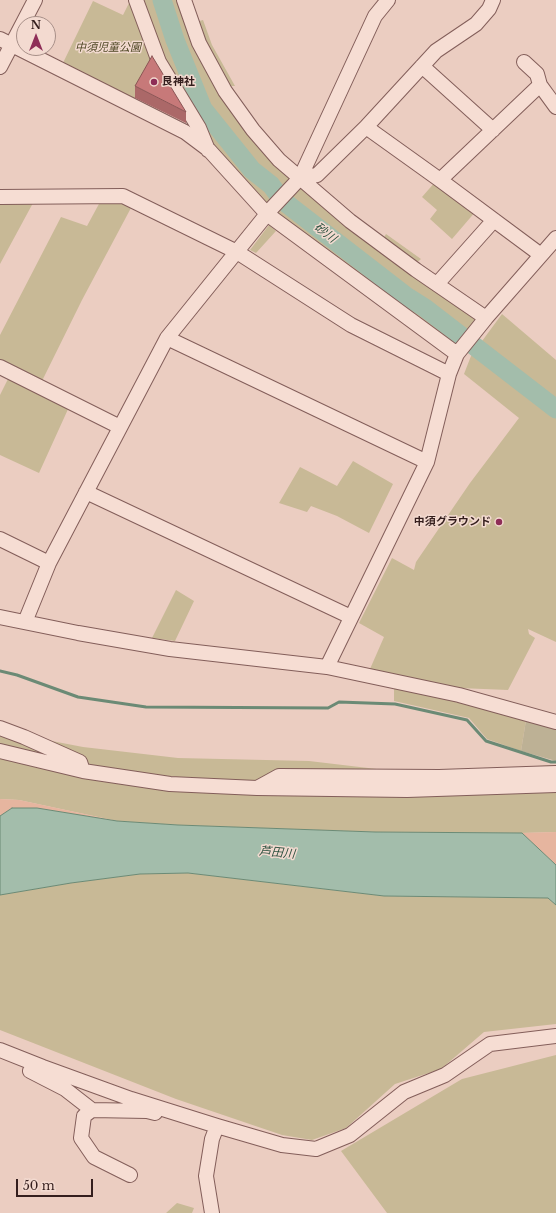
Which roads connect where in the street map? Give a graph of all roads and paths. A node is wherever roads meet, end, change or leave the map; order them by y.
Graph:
1 (35, 0) edge
2 (136, 0) edge
3 (184, 0) edge
4 (388, 0) edge
5 (493, 0) edge
6 (6, 42) edge
7 (524, 62) dead end
8 (422, 66) junction
9 (0, 67) edge
10 (540, 84) junction
11 (556, 107) edge
12 (366, 127) junction
13 (493, 130) junction
14 (209, 150) junction
15 (300, 178) junction
16 (440, 180) junction
17 (0, 197) edge
18 (269, 211) junction
19 (494, 220) junction
20 (556, 238) edge
21 (237, 252) junction
22 (541, 255) junction
23 (437, 284) junction
24 (486, 318) junction
25 (168, 338) junction
26 (458, 354) junction
27 (0, 367) edge
28 (449, 374) junction
29 (120, 427) junction
30 (427, 462) junction
31 (86, 492) junction
32 (0, 539) edge
33 (49, 563) junction
34 (0, 617) edge
35 (351, 618) junction
36 (25, 622) junction
37 (327, 667) junction
38 (556, 722) edge
39 (0, 728) edge
40 (0, 752) edge
41 (83, 770) junction
42 (556, 773) edge
43 (556, 785) edge
44 (257, 788) junction
45 (556, 1036) edge
46 (0, 1050) edge
47 (0, 1059) edge
48 (16, 1060) junction
49 (92, 1110) junction
50 (169, 1111) junction
51 (217, 1126) junction
52 (130, 1175) dead end
53 (212, 1213) edge

1 - 6 street
2 - 14 street
3 - 15 street
4 - 15 street
5 - 8 street
6 - 9 street
6 - 14 street
7 - 10 street
8 - 12 street
8 - 13 street
10 - 11 street
10 - 13 street
12 - 15 street
12 - 16 street
13 - 16 street
14 - 18 street
15 - 18 street
15 - 23 street
16 - 19 street
17 - 21 street
18 - 21 street
18 - 26 street
19 - 22 street
19 - 23 street
20 - 22 street
21 - 25 street
21 - 28 street
22 - 24 street
23 - 24 street
24 - 26 street
25 - 29 street
25 - 30 street
26 - 28 street
27 - 29 street
28 - 30 street
29 - 31 street
30 - 35 street
31 - 33 street
31 - 35 street
32 - 33 street
33 - 36 street
34 - 36 street
35 - 37 street
36 - 37 street
37 - 38 street
39 - 41 street
40 - 41 street
41 - 44 street
42 - 44 street
43 - 44 street
45 - 51 street
46 - 48 street
47 - 48 street
48 - 49 street
48 - 50 street
49 - 50 street
49 - 52 street
50 - 51 street
51 - 53 street

